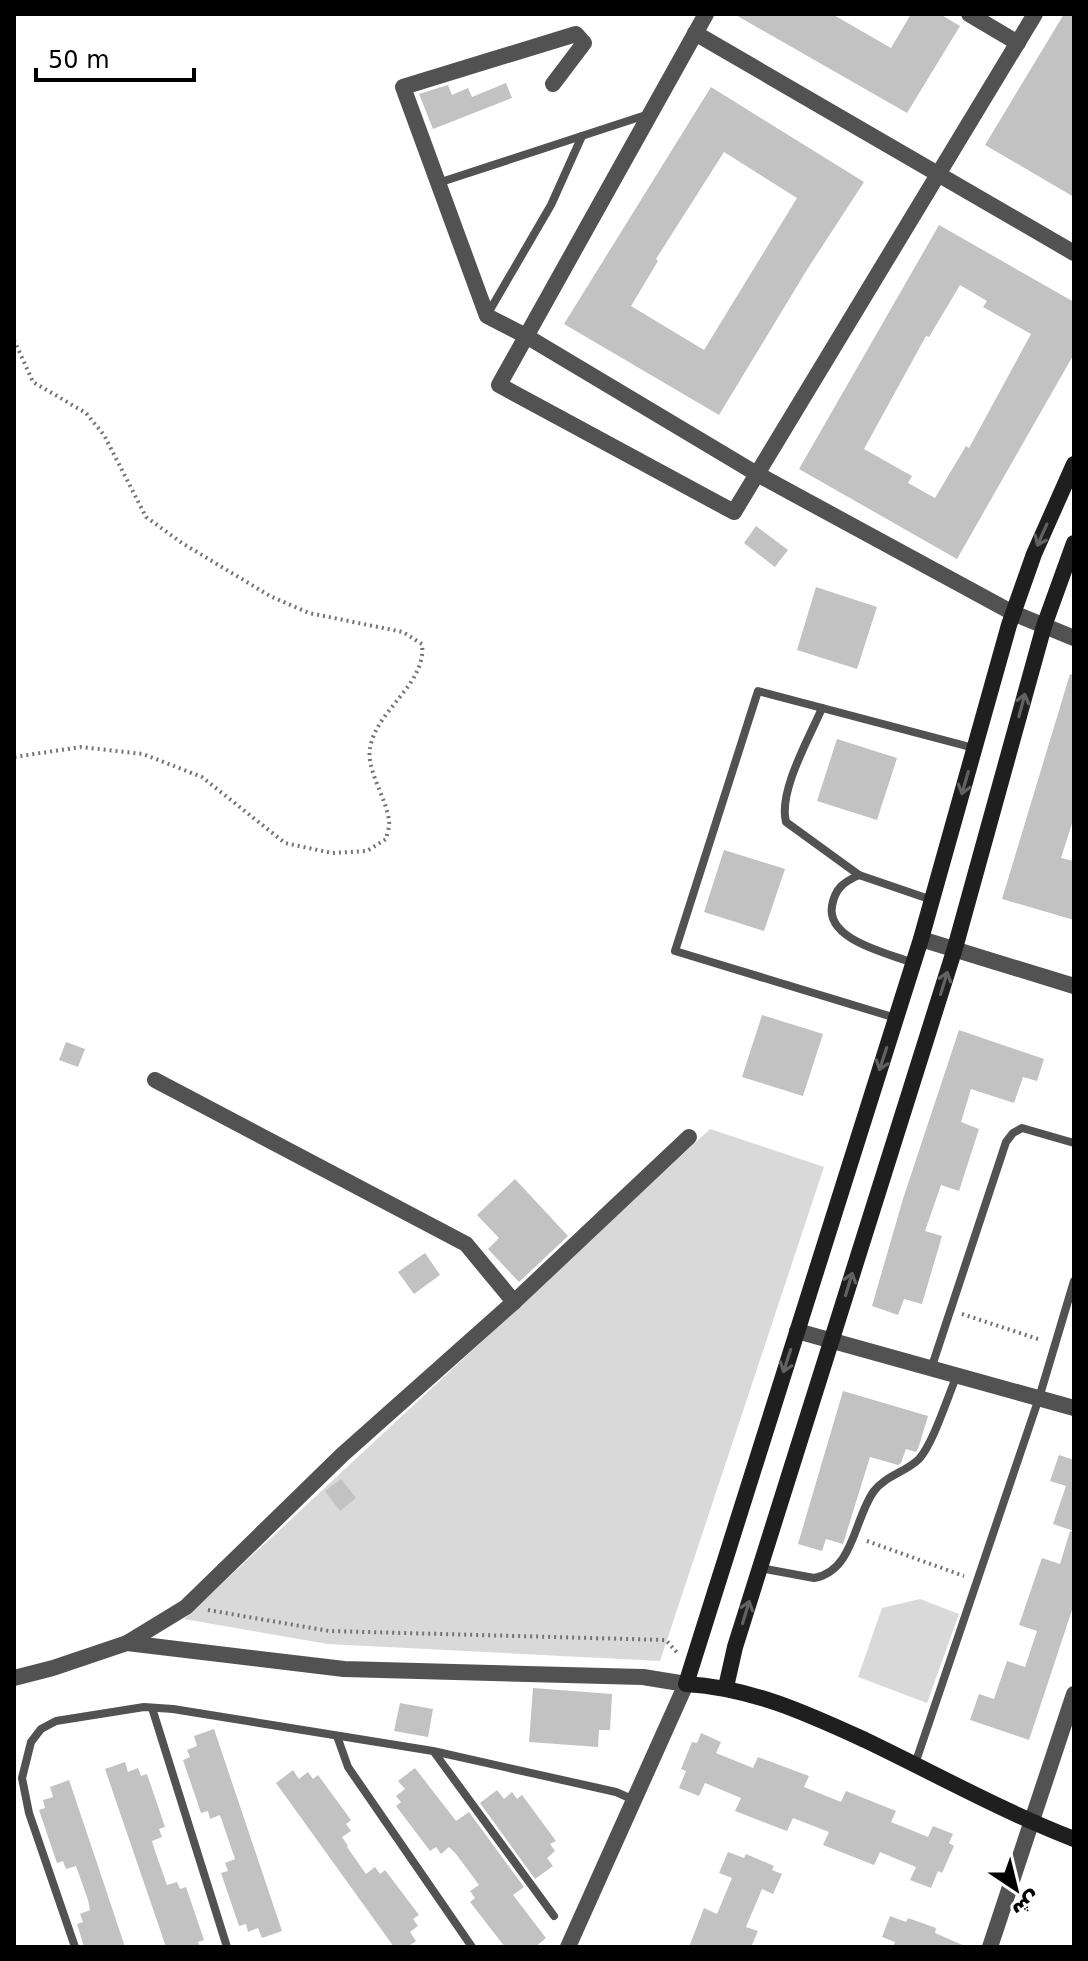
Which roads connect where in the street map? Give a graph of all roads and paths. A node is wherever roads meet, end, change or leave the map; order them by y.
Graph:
1 (706, 14) edge
2 (969, 14) edge
3 (1035, 14) edge
4 (695, 33) junction
5 (1018, 43) junction
6 (553, 84) dead end
7 (650, 114) junction
8 (582, 136) junction
9 (937, 175) junction
10 (438, 183) junction
11 (1074, 253) edge
12 (487, 316) junction
13 (526, 336) junction
14 (14, 340) edge
15 (1074, 464) edge
16 (757, 474) junction
17 (1074, 543) edge
18 (1013, 613) junction
19 (1044, 626) junction
20 (1074, 638) edge
21 (822, 708) junction
22 (974, 748) junction
23 (14, 757) edge
24 (859, 875) junction
25 (932, 900) junction
26 (921, 939) junction
27 (955, 948) junction
28 (913, 963) junction
29 (1074, 986) edge
30 (896, 1018) junction
31 (155, 1080) dead end
32 (689, 1137) dead end
33 (1074, 1143) edge
34 (1074, 1281) edge
35 (514, 1302) junction
36 (981, 1321) dead end
37 (797, 1331) junction
38 (1043, 1341) dead end
39 (831, 1342) junction
40 (931, 1370) junction
41 (957, 1375) junction
42 (1039, 1398) junction
43 (1074, 1408) edge
44 (853, 1536) junction
45 (759, 1568) junction
46 (977, 1580) junction
47 (186, 1607) junction
48 (127, 1643) junction
49 (688, 1676) junction
50 (14, 1678) edge
51 (726, 1687) junction
52 (1074, 1694) edge
53 (152, 1708) junction
54 (1068, 1729) edge
55 (337, 1736) junction
56 (433, 1751) junction
57 (915, 1764) junction
58 (634, 1800) junction
59 (1031, 1822) junction
60 (1074, 1839) edge
61 (554, 1916) dead end
62 (75, 1947) edge
63 (227, 1947) edge
64 (472, 1947) edge
65 (568, 1947) edge
66 (990, 1947) edge

1 - 4 street
2 - 5 street
3 - 5 street
4 - 7 street
4 - 9 street
5 - 9 street
6 - 10 street
7 - 8 lane
7 - 13 street
8 - 10 lane
8 - 12 lane
9 - 11 street
9 - 16 street
10 - 12 street
12 - 13 street
13 - 16 street
13 - 16 street
14 - 23 path
15 -> 18 street
16 - 18 street
17 - 19 street
18 - 19 street
18 - 22 street
19 - 20 street
27 -> 19 street
21 - 22 lane
21 - 24 lane
21 - 30 lane
22 -> 25 street
24 - 25 lane
24 - 28 lane
25 - 26 street
26 - 27 street
26 - 28 street
27 - 29 street
39 -> 27 street
28 - 30 street
30 -> 37 street
31 - 35 street
32 - 35 street
33 - 40 lane
34 - 42 lane
35 - 47 street
36 - 38 path
37 - 39 street
37 -> 49 street
39 - 40 street
39 - 45 street
40 - 41 street
41 - 42 street
41 - 44 lane
42 - 43 street
42 - 46 lane
44 - 45 lane
44 - 46 path
51 -> 45 street
46 - 57 lane
47 - 48 street
47 - 49 path
48 - 49 street
48 - 50 street
49 - 51 street
49 - 58 street
51 - 57 street
52 - 54 street
53 - 55 lane
53 - 62 lane
53 - 63 lane
54 - 59 street
55 - 56 lane
55 - 64 lane
56 - 58 lane
56 - 61 lane
57 - 59 street
58 - 65 street
59 - 60 street
59 - 66 street

